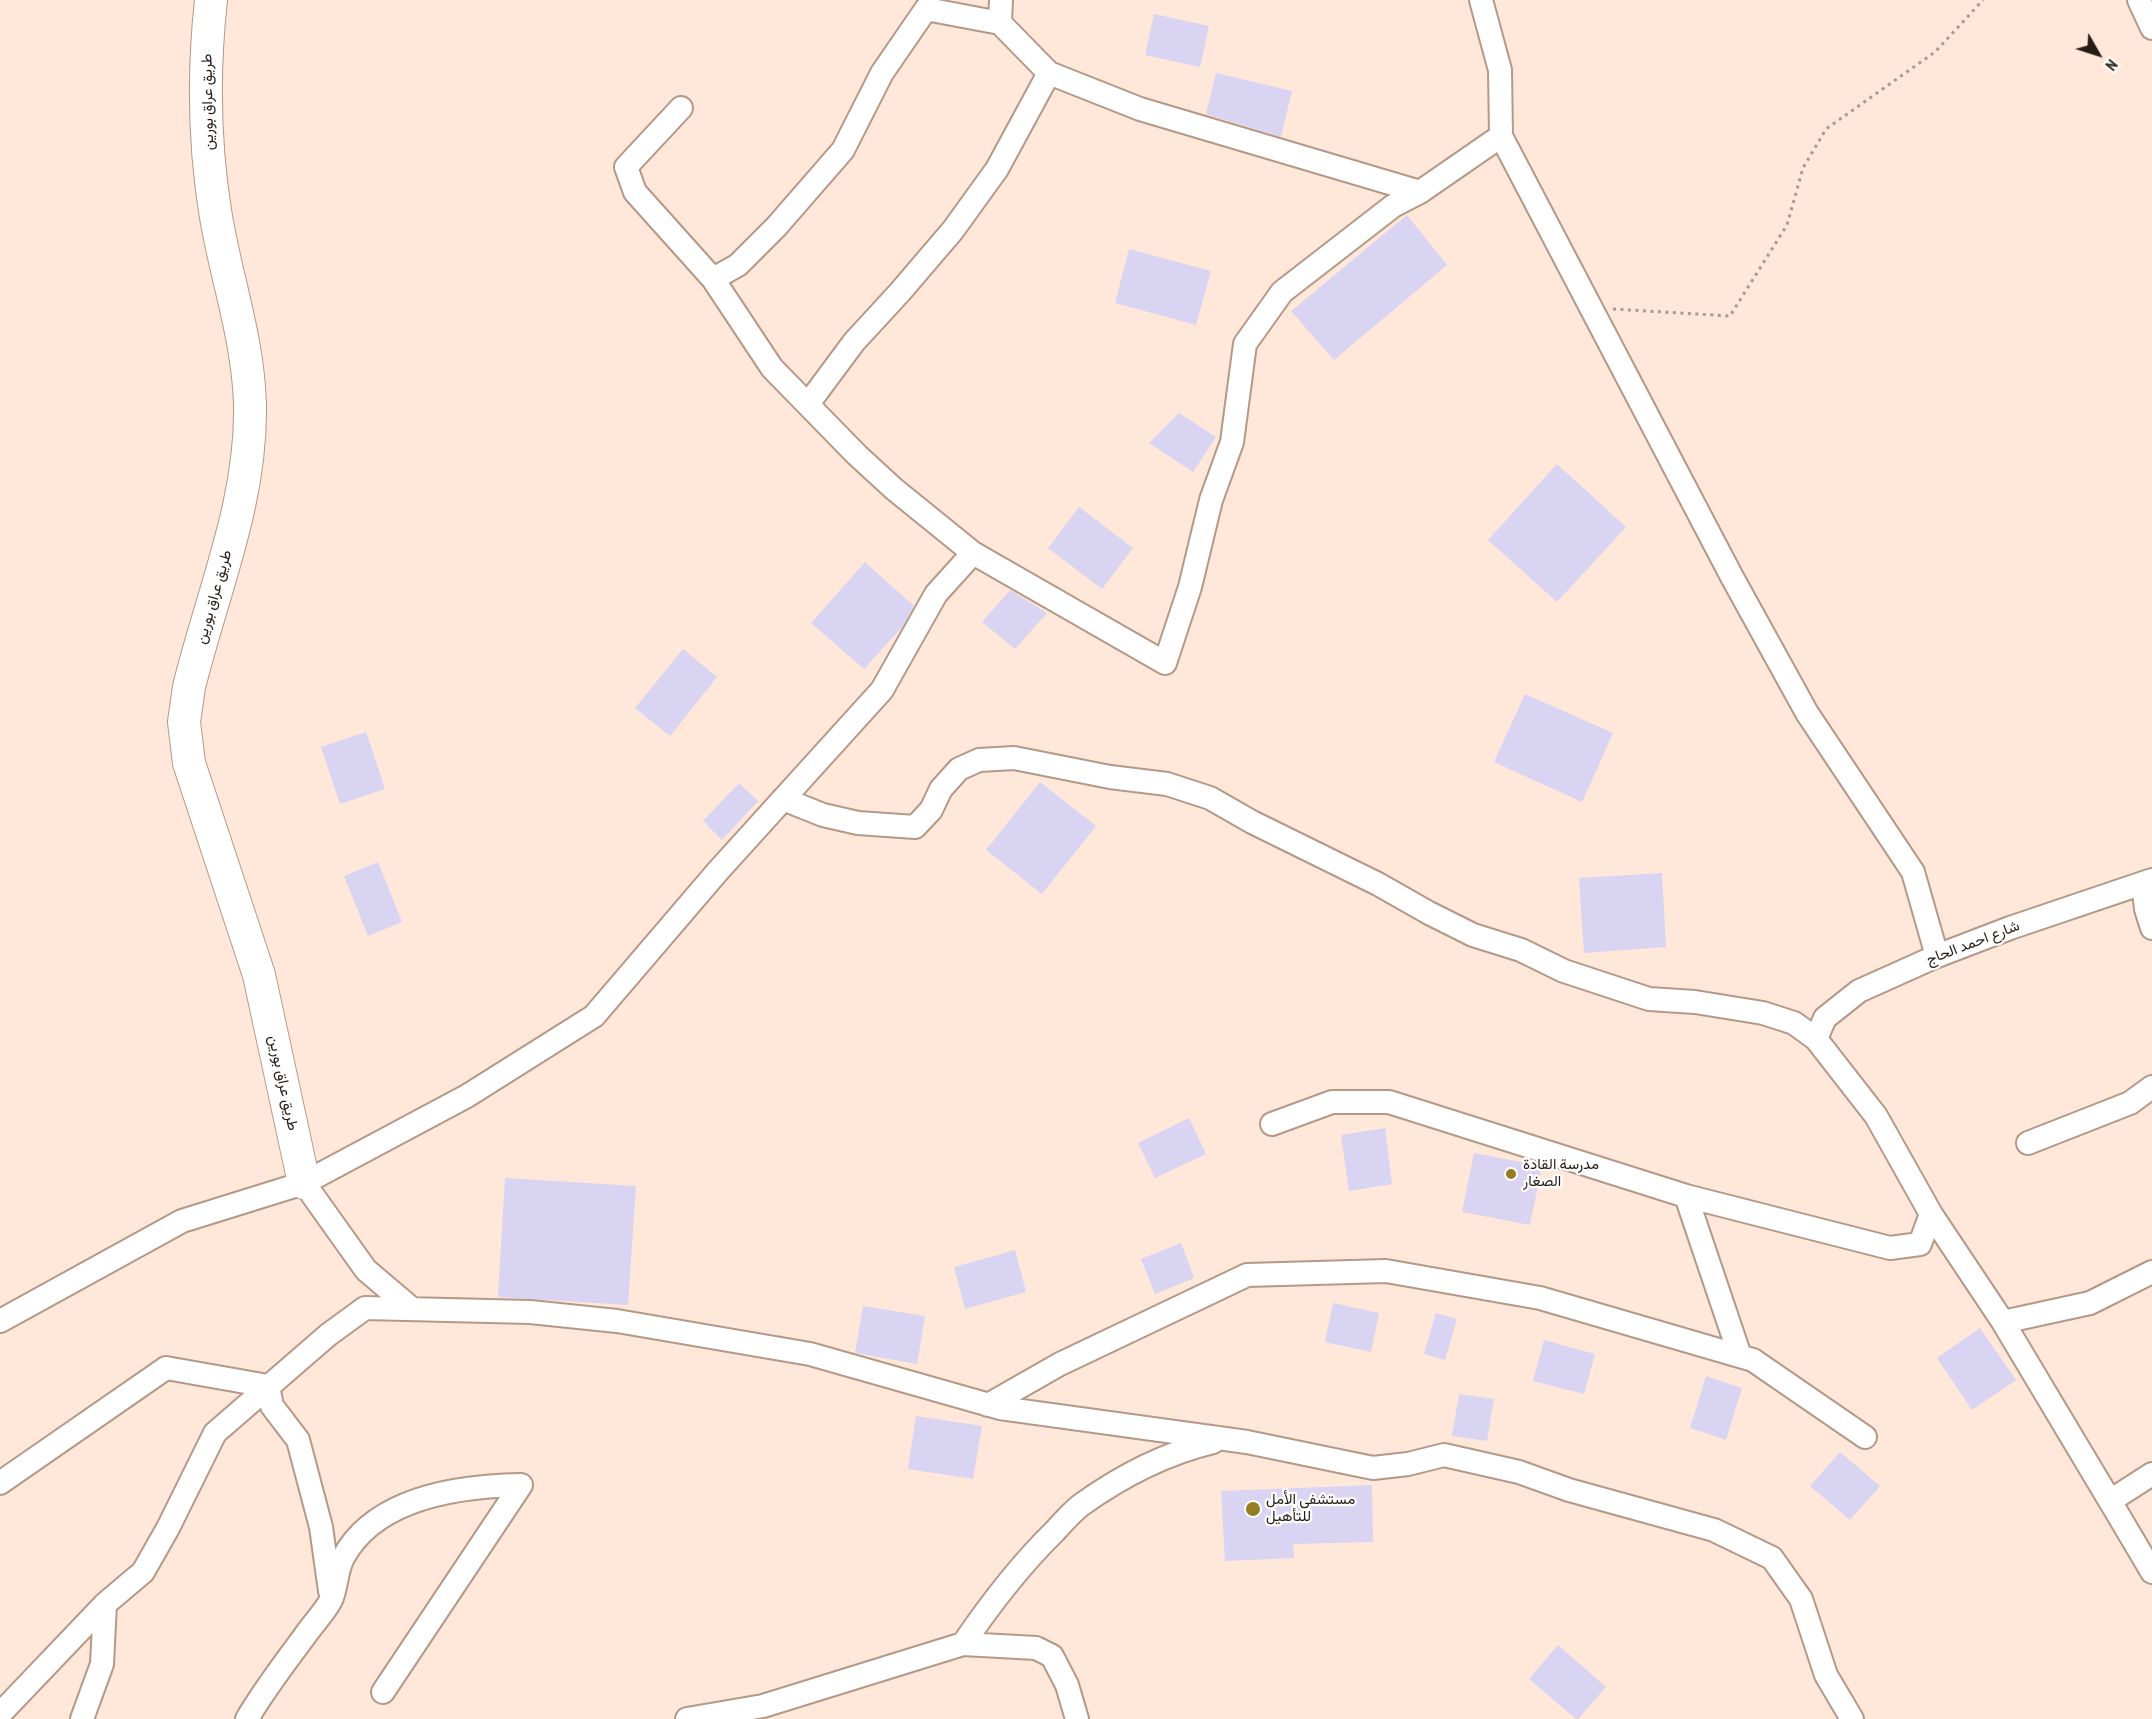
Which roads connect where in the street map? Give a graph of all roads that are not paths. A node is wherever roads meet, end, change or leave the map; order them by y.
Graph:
1 (211, 0) edge
2 (1001, 0) edge
3 (1481, 0) edge
4 (2139, 0) edge
5 (1000, 23) junction
6 (2152, 28) edge
7 (1049, 73) junction
8 (681, 108) dead end
9 (1501, 136) junction
10 (1420, 192) junction
11 (713, 279) junction
12 (808, 404) junction
13 (973, 553) junction
14 (783, 799) junction
15 (2147, 882) edge
16 (2152, 928) edge
17 (1936, 956) junction
18 (1816, 1039) junction
19 (2152, 1087) edge
20 (1272, 1124) dead end
21 (2028, 1143) dead end
22 (304, 1183) junction
23 (1686, 1196) junction
24 (1931, 1214) junction
25 (2152, 1272) edge
26 (412, 1309) junction
27 (0, 1321) edge
28 (2003, 1322) junction
29 (1740, 1356) junction
30 (268, 1386) junction
31 (988, 1405) junction
32 (1865, 1437) dead end
33 (1226, 1439) junction
34 (2152, 1474) edge
35 (0, 1483) edge
36 (2110, 1501) junction
37 (2152, 1572) edge
38 (331, 1600) junction
39 (105, 1604) junction
40 (963, 1644) junction
41 (383, 1692) dead end
42 (0, 1714) edge
43 (82, 1719) edge
44 (247, 1719) edge
45 (687, 1719) edge
46 (1077, 1719) edge
47 (1852, 1719) edge

1 - 22 street, طريق عراق بورين
2 - 5 street
3 - 9 street
4 - 6 street
5 - 7 street
5 - 11 street
7 - 10 street
7 - 12 street
8 - 11 street
9 - 10 street
9 - 17 street
10 - 13 street
11 - 12 street
12 - 13 street
13 - 14 street
14 - 18 street
14 - 22 street
15 - 16 street
15 - 17 street, شارع احمد الحاج
17 - 18 street, شارع احمد الحاج
18 - 24 street
19 - 21 street
20 - 23 street
22 - 26 street
22 - 27 street
23 - 24 street
23 - 29 street
24 - 28 street
25 - 28 street
26 - 30 street
26 - 31 street
28 - 36 street
29 - 31 street
29 - 32 street
30 - 35 street
30 - 38 street
30 - 39 street
31 - 33 street
33 - 40 street
33 - 47 street
34 - 36 street
36 - 37 street
38 - 41 street
38 - 44 street
39 - 42 street
39 - 43 street
40 - 45 street
40 - 46 street

